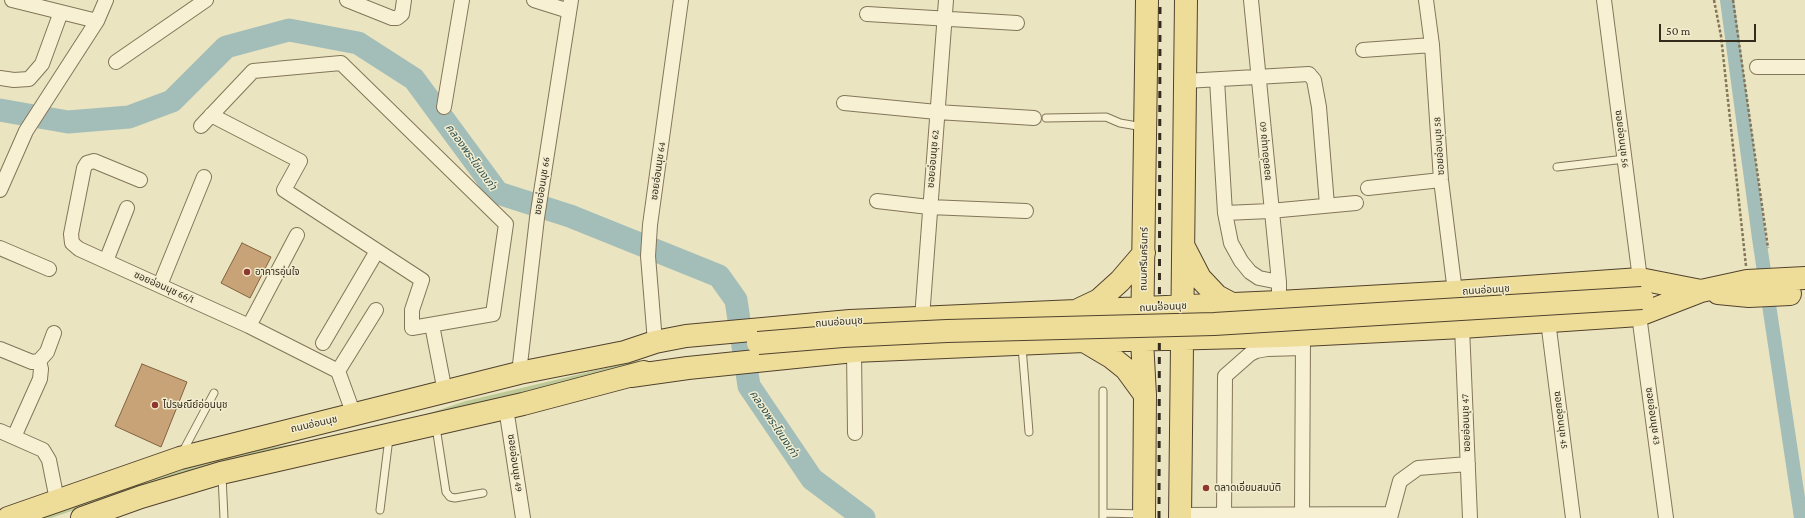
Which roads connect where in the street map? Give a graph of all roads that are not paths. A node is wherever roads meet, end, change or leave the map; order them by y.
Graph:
1 (12, 0) edge
2 (106, 0) edge
3 (348, 0) edge
4 (404, 0) edge
5 (462, 0) edge
6 (534, 0) edge
7 (681, 0) edge
8 (946, 0) edge
9 (1147, 0) edge
10 (1186, 0) edge
11 (1251, 0) edge
12 (1426, 0) edge
13 (1604, 0) edge
14 (208, 1) edge
15 (570, 5) edge
16 (61, 12) junction
17 (866, 14) dead end
18 (944, 18) junction
19 (97, 21) junction
20 (1017, 23) dead end
21 (1432, 44) junction
22 (1363, 50) dead end
23 (116, 62) dead end
24 (1757, 67) dead end
25 (1805, 67) edge
26 (1258, 76) junction
27 (0, 78) edge
28 (1217, 80) junction
29 (1185, 81) junction
30 (844, 103) dead end
31 (444, 107) dead end
32 (937, 112) junction
33 (211, 115) junction
34 (1040, 118) joint
35 (201, 126) dead end
36 (1146, 127) junction
37 (1625, 159) junction
38 (1557, 167) dead end
39 (204, 177) dead end
40 (140, 180) dead end
41 (1442, 180) junction
42 (1368, 188) dead end
43 (0, 190) edge
44 (877, 201) dead end
45 (1356, 203) dead end
46 (1327, 205) junction
47 (929, 207) junction
48 (127, 208) dead end
49 (1026, 211) dead end
50 (1270, 211) junction
51 (1225, 213) junction
52 (297, 235) dead end
53 (1183, 246) junction
54 (0, 248) edge
55 (377, 251) junction
56 (1144, 253) junction
57 (106, 261) junction
58 (49, 269) dead end
59 (160, 285) junction
60 (1796, 286) edge
61 (1279, 292) junction
62 (1455, 292) junction
63 (1640, 297) junction
64 (1232, 304) junction
65 (1182, 306) junction
66 (1143, 309) junction
67 (376, 310) dead end
68 (1079, 310) junction
69 (1031, 312) junction
70 (922, 318) junction
71 (1548, 321) junction
72 (432, 325) junction
73 (249, 326) junction
74 (1462, 327) junction
75 (54, 333) dead end
76 (1232, 337) junction
77 (1181, 338) junction
78 (1296, 339) junction
79 (1142, 340) junction
80 (1084, 341) junction
81 (655, 342) junction
82 (323, 343) dead end
83 (1027, 343) junction
84 (712, 348) junction
85 (0, 350) edge
86 (854, 351) junction
87 (626, 352) junction
88 (39, 361) junction
89 (338, 371) junction
90 (519, 373) junction
91 (631, 376) junction
92 (1103, 391) dead end
93 (445, 392) junction
94 (214, 393) dead end
95 (1145, 394) junction
96 (1181, 396) junction
97 (506, 408) junction
98 (354, 415) junction
99 (435, 424) junction
100 (0, 431) edge
101 (1029, 432) dead end
102 (855, 433) dead end
103 (389, 435) junction
104 (14, 437) junction
105 (180, 458) junction
106 (1468, 464) junction
107 (221, 473) junction
108 (483, 493) dead end
109 (57, 500) junction
110 (380, 510) dead end
111 (1302, 515) junction
112 (520, 516) edge
113 (1104, 516) edge
114 (1144, 516) edge
115 (1390, 516) edge
116 (1180, 517) edge
117 (1224, 517) edge
118 (1270, 517) edge
119 (8, 518) edge
120 (82, 518) edge
121 (224, 518) edge
122 (1470, 518) edge
123 (1573, 518) edge
124 (1666, 518) edge

1 - 16 street
2 - 19 street
3 - 4 street
5 - 31 street
6 - 15 street
7 - 81 street, ซอยอ่อนนุช 64
8 - 18 street, ซอยอ่อนนุช 62
9 - 36 main road, ถนนศรีนครินทร์
10 - 29 main road
11 - 26 street, ซอยอ่อนนุช 60
12 - 21 street, ซอยอ่อนนุช 58
13 - 37 street, ซอยอ่อนนุช 56
14 - 23 street
15 - 90 street, ซอยอ่อนนุช 66
16 - 19 street
16 - 27 street
17 - 18 street
18 - 20 street
18 - 32 street, ซอยอ่อนนุช 62
19 - 43 street
21 - 22 street
21 - 41 street, ซอยอ่อนนุช 58
24 - 25 street
26 - 28 street
26 - 46 street
26 - 50 street, ซอยอ่อนนุช 60
28 - 29 street
28 - 51 street
29 - 53 main road
30 - 32 street
32 - 34 street
32 - 47 street, ซอยอ่อนนุช 62
33 - 35 street
33 - 55 street
33 - 72 street
34 - 36 lane
36 - 56 main road, ถนนศรีนครินทร์
37 - 38 lane
37 - 63 street, ซอยอ่อนนุช 56
39 - 59 street
40 - 57 street, ซอยอ่อนนุช 66/1
41 - 42 street
41 - 62 street, ซอยอ่อนนุช 58
44 - 47 street
45 - 46 street
46 - 50 street
47 - 49 street
47 - 70 street, ซอยอ่อนนุช 62
48 - 57 street
50 - 51 street
50 - 61 street, ซอยอ่อนนุช 60
51 - 61 street
52 - 73 street
53 - 64 main road
53 - 65 main road
54 - 58 street
55 - 72 street
55 - 82 street
56 - 66 main road, ถนนศรีนครินทร์
56 - 68 main road
57 - 59 street, ซอยอ่อนนุช 66/1
59 - 73 street, ซอยอ่อนนุช 66/1
60 - 63 main road, ถนนอ่อนนุช
61 - 62 main road, ถนนอ่อนนุช
61 - 64 main road, ถนนอ่อนนุช
61 - 78 main road
62 - 63 main road, ถนนอ่อนนุช
63 - 71 main road, ถนนอ่อนนุช
63 - 84 main road, ถนนอ่อนนุช, bridge
63 - 124 street, ซอยอ่อนนุช 43
64 - 65 main road, ถนนอ่อนนุช
65 - 66 main road, ถนนอ่อนนุช
65 - 77 main road
66 - 68 main road, ถนนอ่อนนุช
66 - 79 main road, ถนนศรีนครินทร์
67 - 89 street
68 - 69 main road, ถนนอ่อนนุช
69 - 70 main road, ถนนอ่อนนุช
69 - 83 main road
70 - 81 main road, ถนนอ่อนนุช
71 - 74 main road, ถนนอ่อนนุช
71 - 123 street, ซอยอ่อนนุช 45
72 - 93 street
73 - 89 street, ซอยอ่อนนุช 66/1
74 - 78 main road, ถนนอ่อนนุช
74 - 106 street, ซอยอ่อนนุช 47
75 - 88 street
76 - 77 main road, ถนนอ่อนนุช
76 - 78 main road, ถนนอ่อนนุช
76 - 96 main road
77 - 79 main road, ถนนอ่อนนุช
77 - 96 main road
78 - 111 street
78 - 117 street
79 - 80 main road, ถนนอ่อนนุช
79 - 95 main road, ถนนศรีนครินทร์
80 - 83 main road, ถนนอ่อนนุช
80 - 95 main road
81 - 87 main road, ถนนอ่อนนุช
83 - 86 main road, ถนนอ่อนนุช
83 - 101 lane
84 - 87 main road, ถนนอ่อนนุช
84 - 91 main road, ถนนอ่อนนุช
85 - 88 street
86 - 91 main road, ถนนอ่อนนุช
86 - 102 street
87 - 90 main road, ถนนอ่อนนุช
88 - 104 street
89 - 98 street
90 - 93 main road, ถนนอ่อนนุช
91 - 97 main road, ถนนอ่อนนุช
92 - 113 lane
93 - 98 main road, ถนนอ่อนนุช
94 - 105 lane
95 - 114 main road, ถนนศรีนครินทร์
96 - 116 main road
97 - 99 main road, ถนนอ่อนนุช
97 - 112 street, ซอยอ่อนนุช 49
98 - 105 main road, ถนนอ่อนนุช
99 - 103 main road, ถนนอ่อนนุช
99 - 108 lane
100 - 104 street
103 - 107 main road, ถนนอ่อนนุช
103 - 110 lane
104 - 109 street
105 - 109 main road, ถนนอ่อนนุช
106 - 115 street
106 - 122 street, ซอยอ่อนนุช 47
107 - 120 main road, ถนนอ่อนนุช
107 - 121 lane
109 - 119 main road, ถนนอ่อนนุช
111 - 115 street
111 - 118 street
113 - 114 lane
116 - 117 street
117 - 118 street

